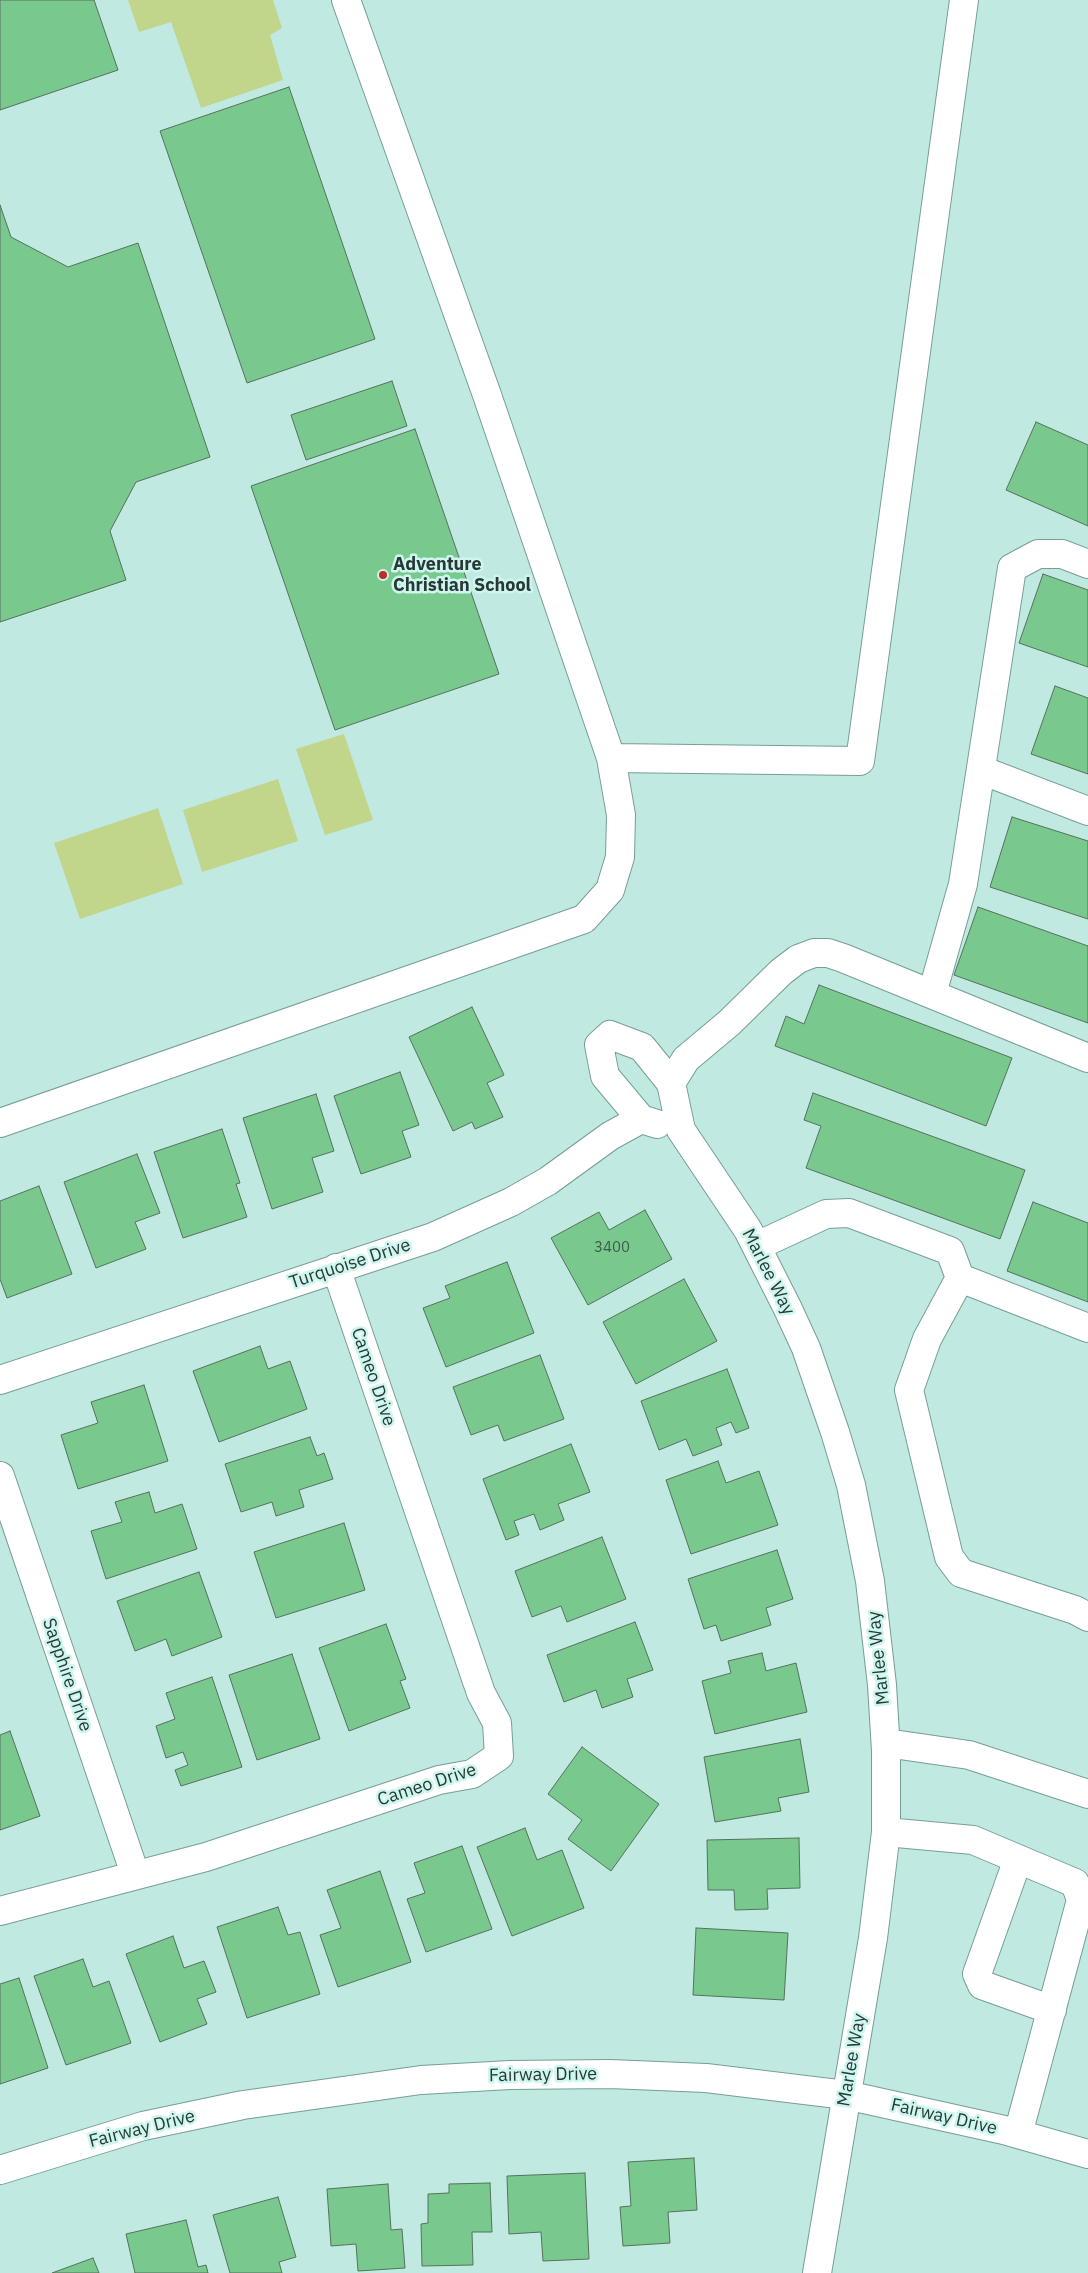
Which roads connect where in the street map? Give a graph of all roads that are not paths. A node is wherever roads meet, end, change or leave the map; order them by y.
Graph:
1 (346, 0) edge
2 (964, 0) edge
3 (1088, 564) edge
4 (611, 758) junction
5 (981, 770) junction
6 (1088, 811) edge
7 (932, 994) junction
8 (1088, 1058) edge
9 (671, 1083) junction
10 (641, 1119) junction
11 (0, 1122) edge
12 (681, 1130) junction
13 (757, 1246) junction
14 (336, 1268) junction
15 (960, 1278) junction
16 (1088, 1328) edge
17 (0, 1380) edge
18 (0, 1476) edge
19 (1088, 1617) edge
20 (886, 1743) junction
21 (1088, 1794) edge
22 (886, 1832) junction
23 (1018, 1859) junction
24 (135, 1874) junction
25 (0, 1911) edge
26 (1052, 2010) junction
27 (846, 2095) junction
28 (1018, 2134) junction
29 (1088, 2154) edge
30 (0, 2170) edge
31 (817, 2273) edge

1 - 4 street
2 - 4 street
3 - 5 street
4 - 11 street
5 - 6 street
5 - 7 street
7 - 8 street
7 - 9 street
9 - 10 street
9 - 12 street, Marlee Way
10 - 12 street
10 - 14 street, Turquoise Drive
12 - 13 street, Marlee Way
13 - 15 street
13 - 20 street, Marlee Way
14 - 17 street, Turquoise Drive
14 - 24 street, Cameo Drive
15 - 16 street
15 - 19 street
18 - 24 street, Sapphire Drive
20 - 21 street
20 - 22 street, Marlee Way
22 - 23 street
22 - 27 street, Marlee Way
23 - 26 street
23 - 26 street
24 - 25 street, Cameo Drive
26 - 28 street
27 - 28 street, Fairway Drive
27 - 30 street, Fairway Drive
27 - 31 street, Marlee Way
28 - 29 street, Fairway Drive

